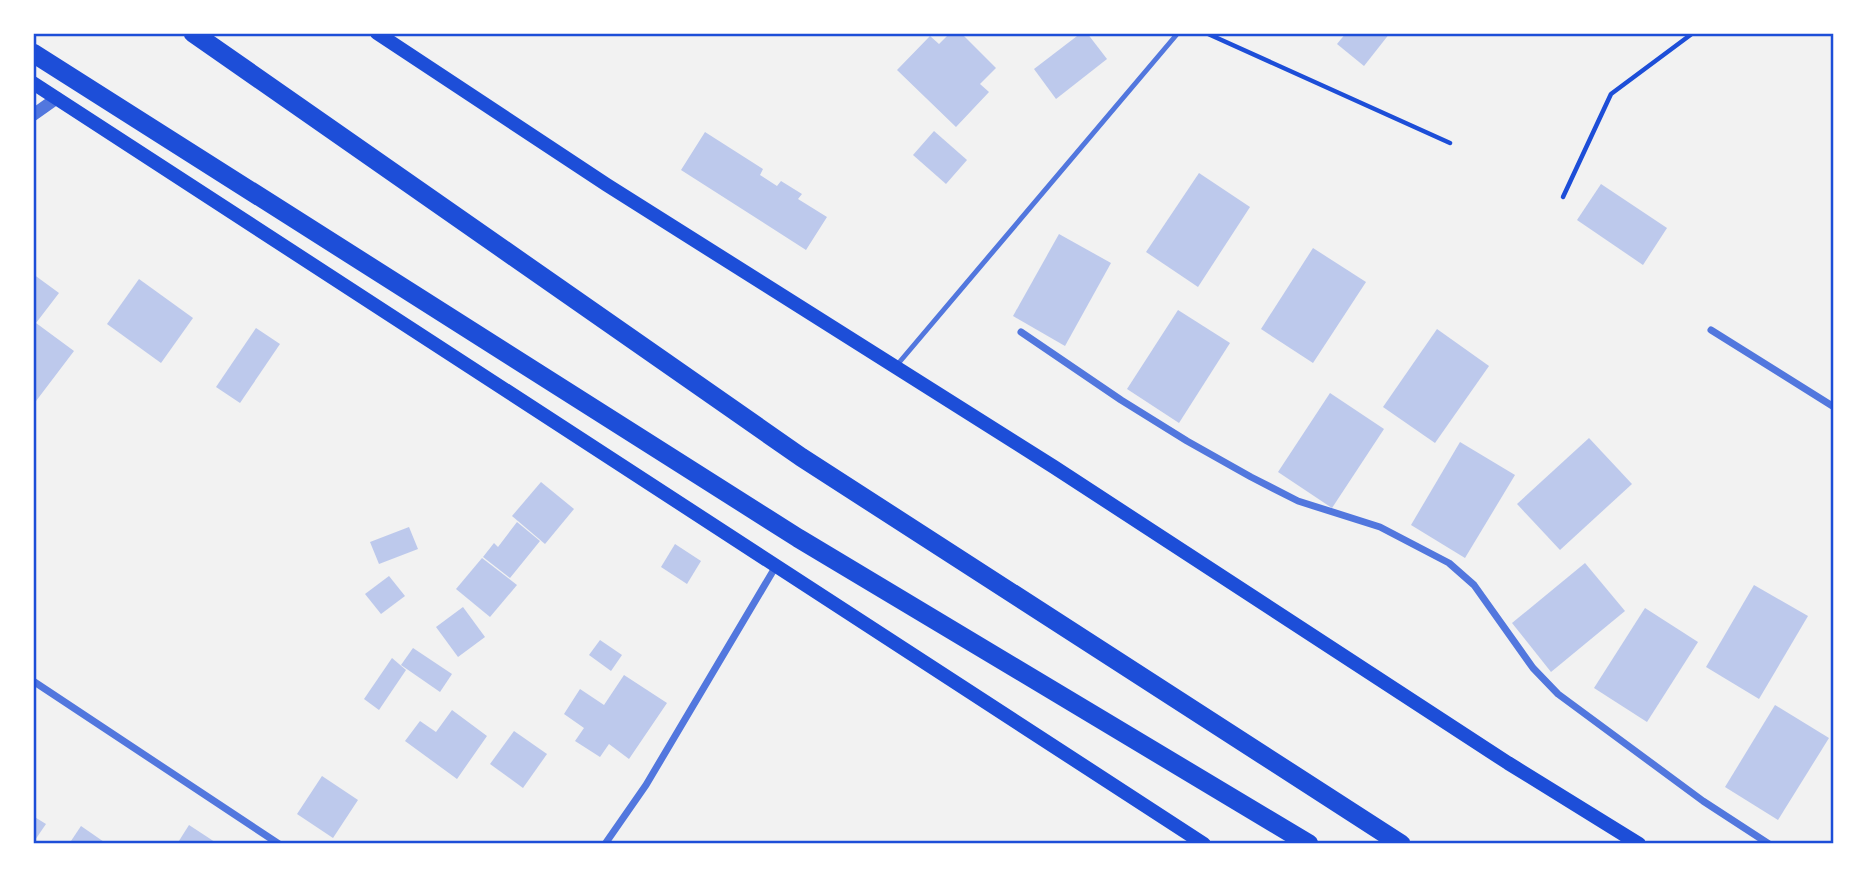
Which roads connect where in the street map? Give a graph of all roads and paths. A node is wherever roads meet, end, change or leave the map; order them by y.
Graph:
1 (193, 33) edge
2 (377, 33) edge
3 (1178, 33) edge
4 (1206, 33) edge
5 (1693, 33) edge
6 (33, 53) edge
7 (33, 83) edge
8 (57, 98) junction
9 (33, 115) edge
10 (1450, 143) dead end
11 (1563, 197) dead end
12 (1711, 330) dead end
13 (1021, 332) dead end
14 (895, 368) junction
15 (1834, 407) edge
16 (776, 566) junction
17 (33, 681) edge
18 (279, 844) edge
19 (606, 844) edge
20 (1204, 844) edge
21 (1309, 844) edge
22 (1401, 844) edge
23 (1639, 844) edge
24 (1769, 844) edge

1 - 22 highway
2 - 14 main road
3 - 14 lane
4 - 10 path
5 - 11 path
6 - 21 highway
7 - 8 main road
8 - 9 street
8 - 16 main road
12 - 15 street
13 - 24 street
14 - 23 main road
16 - 19 street
16 - 20 main road
17 - 18 street

